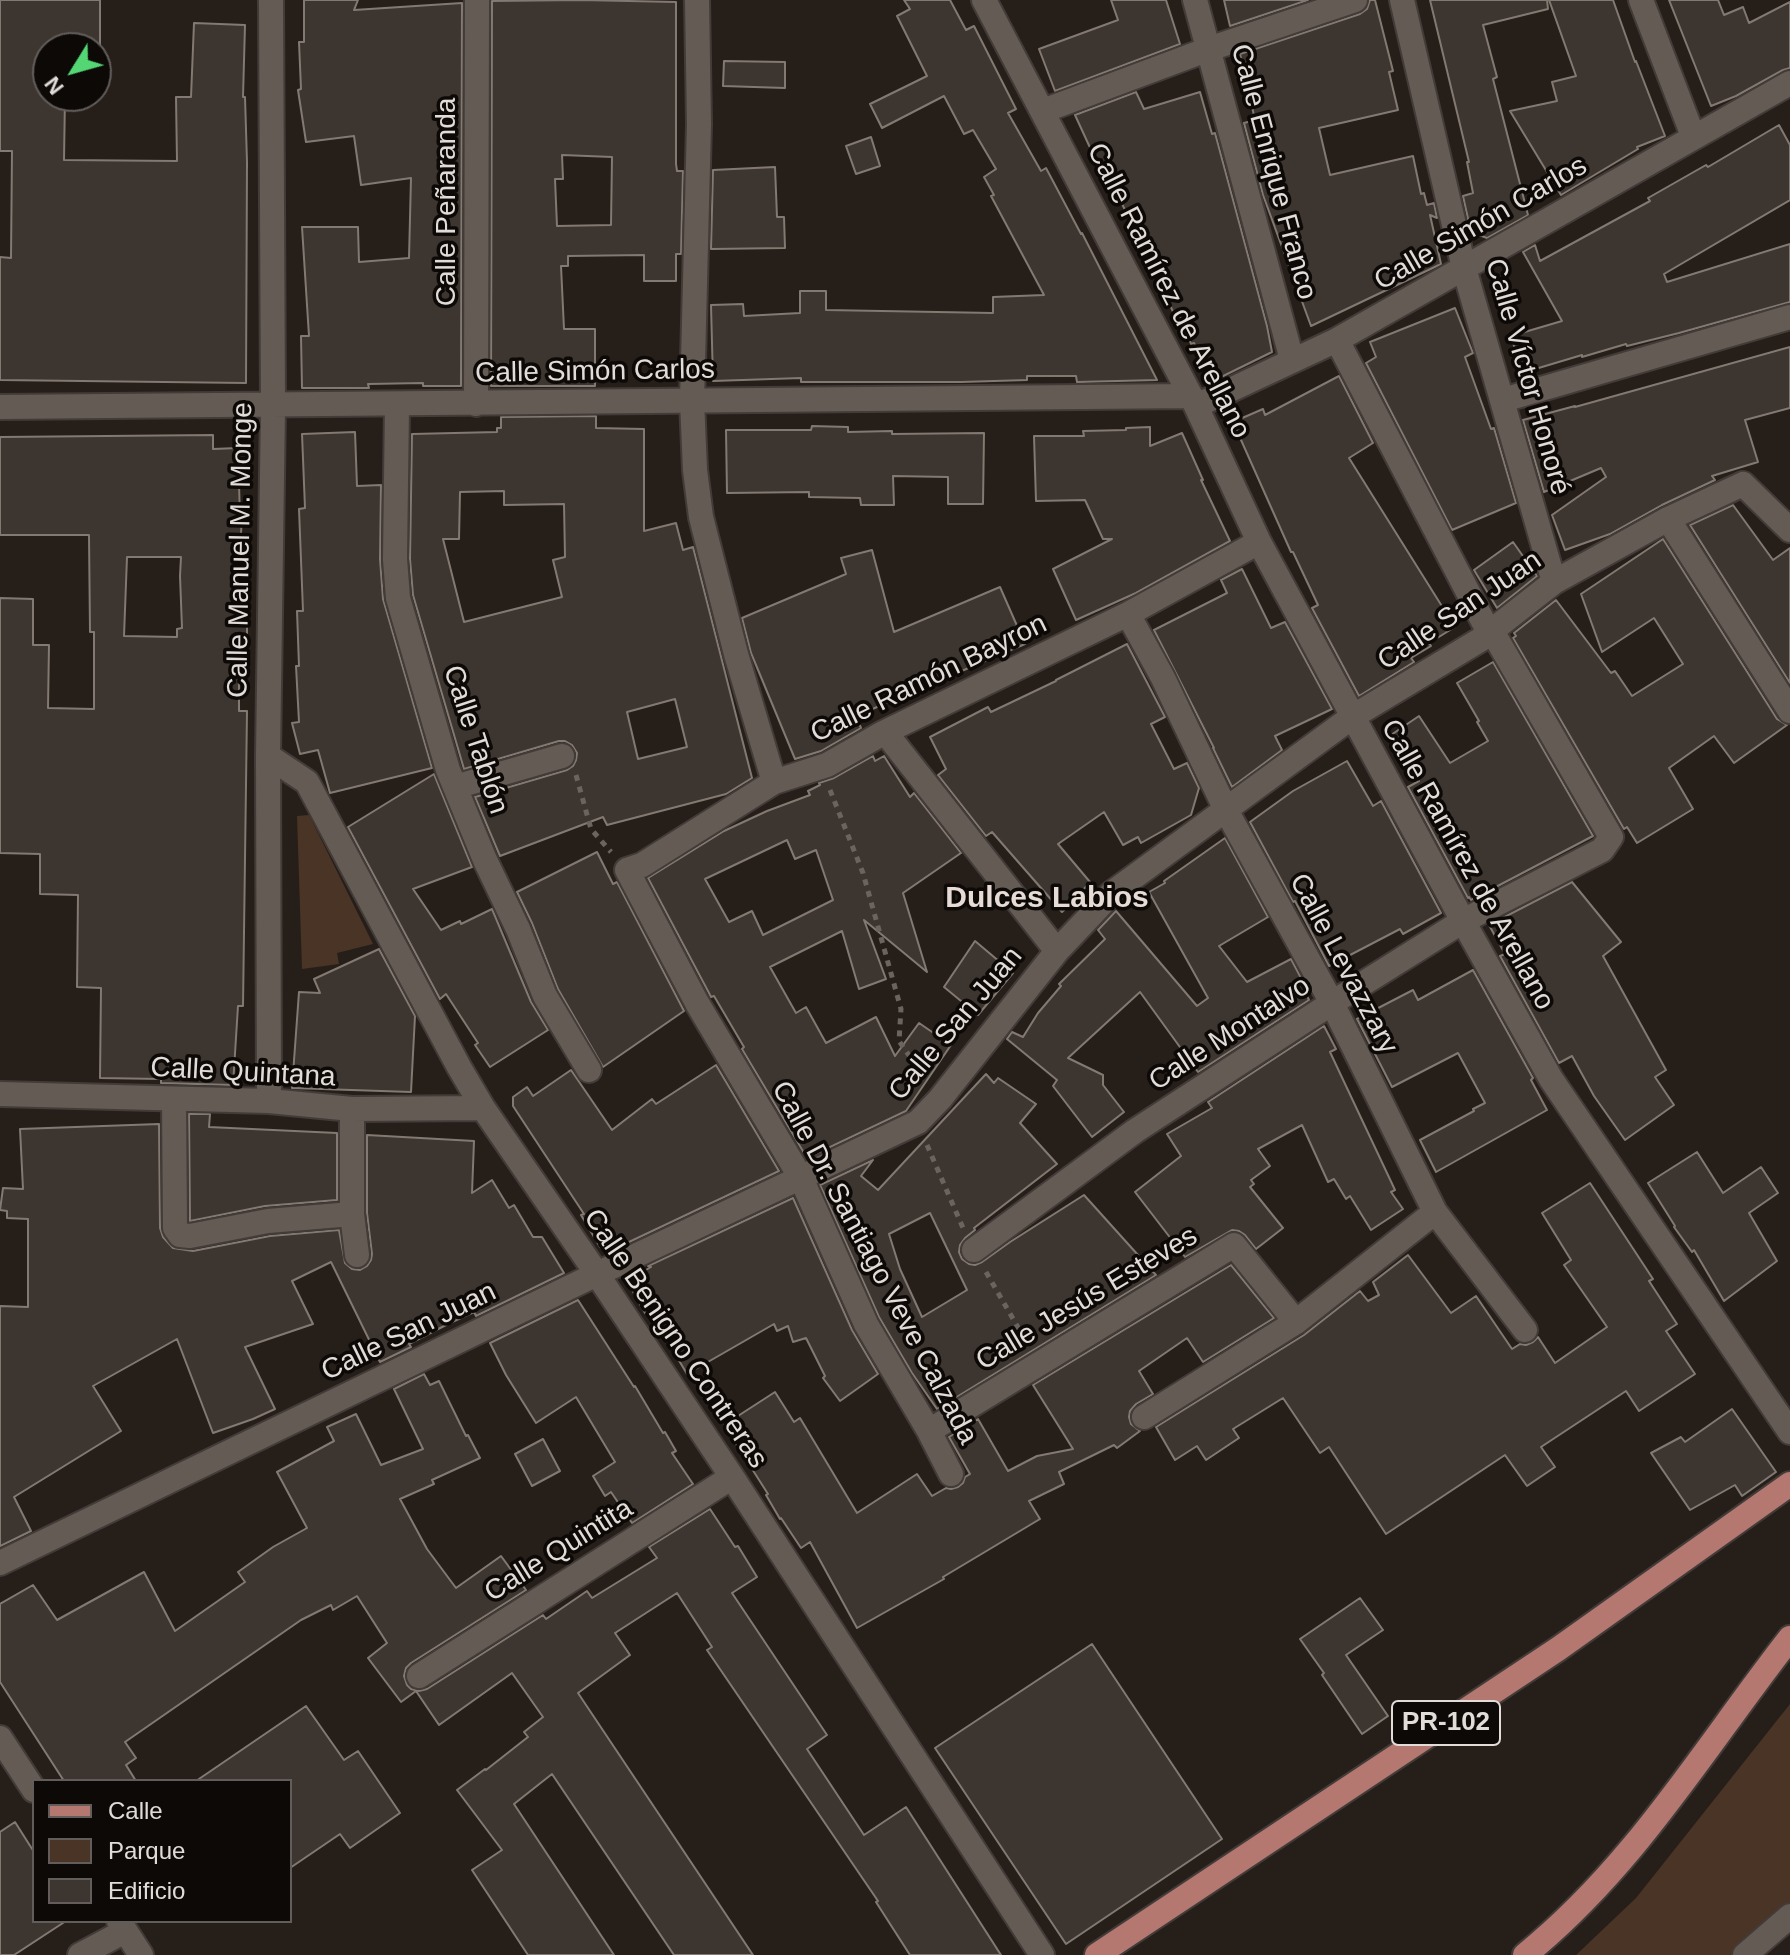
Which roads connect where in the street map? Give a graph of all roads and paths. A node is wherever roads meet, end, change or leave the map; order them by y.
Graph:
1 (271, 0) edge
2 (477, 0) edge
3 (697, 0) edge
4 (984, 0) edge
5 (1195, 0) edge
6 (1355, 0) edge
7 (1402, 0) edge
8 (1641, 0) edge
9 (1209, 49) junction
10 (1785, 90) edge
11 (1043, 111) junction
12 (1693, 136) junction
13 (1464, 268) junction
14 (1790, 317) edge
15 (1337, 340) junction
16 (1292, 360) junction
17 (1503, 400) junction
18 (692, 401) junction
19 (1194, 401) junction
20 (476, 404) junction
21 (397, 405) junction
22 (273, 406) junction
23 (0, 407) edge
24 (1668, 519) junction
25 (1790, 530) edge
26 (1259, 542) junction
27 (1554, 582) junction
28 (1128, 614) junction
29 (1492, 631) junction
30 (1790, 711) edge
31 (1352, 717) junction
32 (885, 732) junction
33 (268, 756) junction
34 (562, 756) joint
35 (827, 765) junction
36 (774, 782) junction
37 (455, 787) junction
38 (1226, 810) junction
39 (627, 870) junction
40 (1463, 921) junction
41 (1057, 951) junction
42 (1332, 1003) junction
43 (589, 1070) dead end
44 (0, 1094) edge
45 (174, 1099) junction
46 (940, 1099) junction
47 (269, 1101) junction
48 (483, 1108) junction
49 (352, 1109) junction
50 (801, 1178) junction
51 (1435, 1212) junction
52 (352, 1214) junction
53 (974, 1250) dead end
54 (357, 1255) dead end
55 (597, 1274) junction
56 (1296, 1322) junction
57 (1525, 1330) dead end
58 (1144, 1417) dead end
59 (929, 1431) junction
60 (1790, 1432) edge
61 (951, 1474) dead end
62 (732, 1477) junction
63 (1790, 1484) edge
64 (0, 1563) edge
65 (1790, 1638) edge
66 (419, 1676) dead end
67 (0, 1738) edge
68 (32, 1787) edge
69 (1790, 1916) edge
70 (122, 1926) edge
71 (80, 1955) edge
72 (141, 1955) edge
73 (1042, 1955) edge
74 (1097, 1955) edge
75 (1525, 1955) edge
76 (1745, 1955) edge

1 - 22 street, Calle Manuel M. Monge
2 - 20 street, Calle Peñaranda
3 - 18 street
4 - 11 street, Calle Ramírez de Arellano
5 - 9 street, Calle Enrique Franco
6 - 9 street
7 - 13 street, Calle Víctor Honoré
8 - 12 street
9 - 11 street
9 - 16 street, Calle Enrique Franco
10 - 12 street, Calle Simón Carlos
11 - 19 street, Calle Ramírez de Arellano
12 - 13 street, Calle Simón Carlos
13 - 15 street, Calle Simón Carlos
13 - 17 street, Calle Víctor Honoré
14 - 17 street
15 - 16 street, Calle Simón Carlos
15 - 29 street
16 - 19 street, Calle Simón Carlos
17 - 27 street, Calle Víctor Honoré
18 - 19 street, Calle Simón Carlos
18 - 20 street, Calle Simón Carlos
18 - 36 street
19 - 26 street, Calle Ramírez de Arellano
20 - 21 street, Calle Simón Carlos
21 - 22 street, Calle Simón Carlos
21 - 37 street, Calle Tablón
22 - 23 street, Calle Simón Carlos
22 - 33 street, Calle Manuel M. Monge
24 - 25 street, Calle San Juan
24 - 27 street, Calle San Juan
24 - 30 street
26 - 28 street, Calle Ramón Bayron
26 - 31 street, Calle Ramírez de Arellano
27 - 29 street, Calle San Juan
28 - 32 street, Calle Ramón Bayron
28 - 38 street, Calle Levazzary
29 - 31 street, Calle San Juan
29 - 40 street, Calle Montalvo
31 - 38 street, Calle San Juan
31 - 40 street, Calle Ramírez de Arellano
32 - 35 street, Calle Ramón Bayron
32 - 41 street
33 - 47 street, Calle Manuel M. Monge
33 - 48 street, Calle Benigno Contreras
34 - 37 street
34 - 39 path
35 - 36 street, Calle Ramón Bayron
35 - 46 path
36 - 39 street, Calle Ramón Bayron
37 - 43 street, Calle Tablón
38 - 41 street, Calle San Juan
38 - 42 street, Calle Levazzary
39 - 50 street, Calle Dr. Santiago Veve Calzada
40 - 42 street, Calle Montalvo
40 - 60 street, Calle Ramírez de Arellano
41 - 46 street, Calle San Juan
42 - 51 street, Calle Levazzary
42 - 53 street, Calle Montalvo
44 - 45 street, Calle Quintana
45 - 47 street, Calle Quintana
45 - 52 street
46 - 50 street, Calle San Juan
47 - 49 street, Calle Quintana
48 - 49 street, Calle Quintana
48 - 55 street, Calle Benigno Contreras
49 - 52 street
50 - 55 street, Calle San Juan
50 - 59 street, Calle Dr. Santiago Veve Calzada
51 - 56 street
51 - 57 street, Calle Levazzary
52 - 54 street
55 - 62 street, Calle Benigno Contreras
55 - 64 street, Calle San Juan
56 - 58 street
56 - 59 street, Calle Jesús Esteves
59 - 61 street, Calle Dr. Santiago Veve Calzada
62 - 66 street, Calle Quintita
62 - 73 street, Calle Benigno Contreras
63 - 74 main road, PR-102
65 - 75 main road
67 - 68 street
69 - 76 street
70 - 71 street
70 - 72 street

